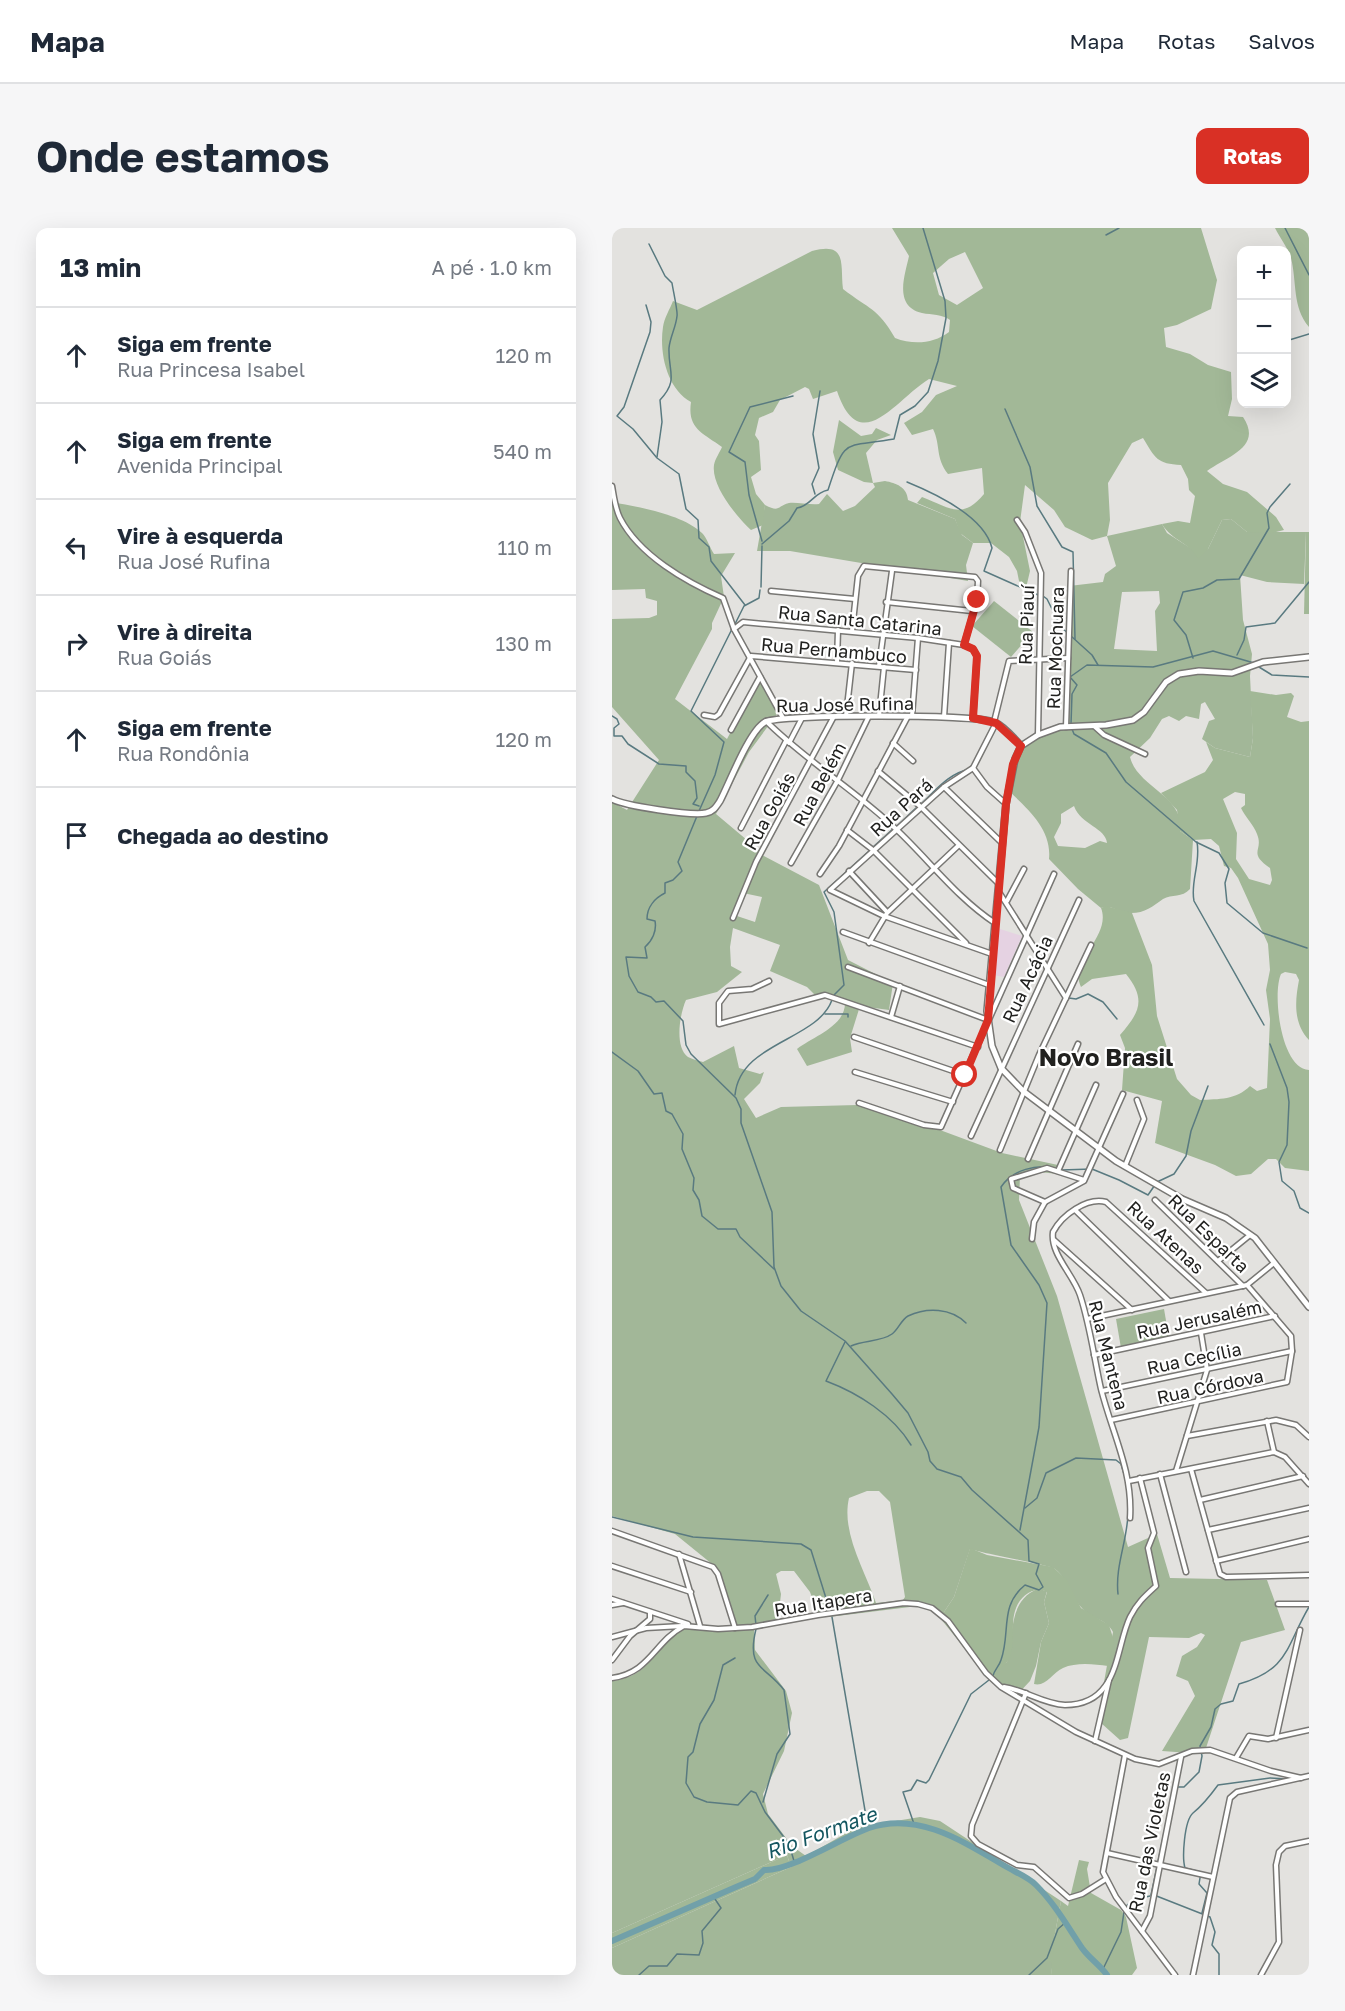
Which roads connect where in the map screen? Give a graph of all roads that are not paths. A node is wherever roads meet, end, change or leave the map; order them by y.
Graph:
1 (612, 486) edge
2 (1017, 520) dead end
3 (892, 570) junction
4 (1071, 570) dead end
5 (771, 591) dead end
6 (855, 599) junction
7 (886, 602) junction
8 (972, 611) junction
9 (734, 629) junction
10 (838, 630) junction
11 (852, 632) junction
12 (883, 635) junction
13 (918, 638) junction
14 (949, 643) junction
15 (964, 645) junction
16 (751, 656) junction
17 (1309, 657) edge
18 (1068, 658) junction
19 (1038, 659) junction
20 (837, 662) junction
21 (852, 663) junction
22 (881, 666) junction
23 (916, 670) junction
24 (760, 677) junction
25 (704, 716) dead end
26 (869, 716) junction
27 (879, 716) junction
28 (910, 716) junction
29 (846, 717) junction
30 (783, 718) junction
31 (802, 718) junction
32 (833, 718) junction
33 (944, 718) junction
34 (973, 718) junction
35 (766, 722) junction
36 (995, 722) junction
37 (1094, 726) junction
38 (1066, 727) junction
39 (731, 730) dead end
40 (1038, 735) junction
41 (787, 742) junction
42 (893, 743) junction
43 (1021, 746) junction
44 (1145, 754) dead end
45 (812, 759) junction
46 (913, 760) dead end
47 (973, 768) junction
48 (878, 771) junction
49 (838, 780) junction
50 (944, 787) junction
51 (612, 799) edge
52 (864, 800) junction
53 (1006, 804) junction
54 (921, 807) junction
55 (741, 828) dead end
56 (847, 830) junction
57 (897, 830) junction
58 (1003, 844) junction
59 (958, 846) junction
60 (873, 850) junction
61 (791, 863) dead end
62 (934, 867) junction
63 (1024, 869) dead end
64 (849, 871) junction
65 (820, 874) dead end
66 (1054, 874) dead end
67 (999, 884) junction
68 (911, 889) junction
69 (999, 892) junction
70 (1078, 900) dead end
71 (1006, 901) junction
72 (885, 914) junction
73 (733, 918) dead end
74 (996, 924) junction
75 (843, 932) dead end
76 (1025, 937) junction
77 (869, 943) junction
78 (967, 945) junction
79 (1091, 945) dead end
80 (992, 954) junction
81 (848, 967) dead end
82 (1046, 968) junction
83 (769, 981) dead end
84 (900, 986) junction
85 (990, 986) junction
86 (1067, 999) junction
87 (891, 1017) junction
88 (988, 1020) junction
89 (854, 1037) dead end
90 (1078, 1044) dead end
91 (978, 1047) junction
92 (1001, 1068) junction
93 (855, 1072) dead end
94 (965, 1075) junction
95 (1096, 1085) dead end
96 (1023, 1091) junction
97 (1123, 1094) dead end
98 (1137, 1100) dead end
99 (953, 1102) junction
100 (859, 1103) dead end
101 (1050, 1110) junction
102 (1075, 1130) junction
103 (971, 1136) dead end
104 (1099, 1149) junction
105 (1000, 1150) dead end
106 (1028, 1159) dead end
107 (1125, 1166) junction
108 (1058, 1172) junction
109 (1084, 1180) junction
110 (1155, 1200) dead end
111 (1045, 1202) junction
112 (1075, 1210) junction
113 (1251, 1234) junction
114 (1032, 1239) dead end
115 (1053, 1239) junction
116 (1218, 1261) junction
117 (1274, 1263) junction
118 (1245, 1285) junction
119 (1206, 1293) junction
120 (1170, 1301) junction
121 (1309, 1307) edge
122 (1132, 1310) junction
123 (1275, 1316) junction
124 (1087, 1319) junction
125 (1201, 1333) junction
126 (1292, 1351) junction
127 (1094, 1355) junction
128 (1207, 1370) junction
129 (1102, 1391) junction
130 (1197, 1402) junction
131 (1111, 1420) junction
132 (1267, 1420) junction
133 (1187, 1436) junction
134 (1309, 1437) edge
135 (1274, 1452) junction
136 (1191, 1468) junction
137 (1176, 1471) junction
138 (1160, 1474) junction
139 (1303, 1476) junction
140 (1140, 1478) junction
141 (1129, 1481) junction
142 (1309, 1484) edge
143 (1200, 1500) junction
144 (1309, 1508) edge
145 (1130, 1518) dead end
146 (1208, 1530) junction
147 (612, 1531) edge
148 (1309, 1539) edge
149 (678, 1554) junction
150 (1216, 1561) junction
151 (612, 1566) edge
152 (1186, 1572) dead end
153 (1309, 1575) edge
154 (691, 1592) junction
155 (612, 1599) edge
156 (624, 1603) junction
157 (1278, 1604) dead end
158 (1309, 1604) edge
159 (612, 1605) edge
160 (650, 1611) junction
161 (686, 1625) junction
162 (700, 1626) junction
163 (735, 1628) junction
164 (636, 1630) junction
165 (1300, 1630) dead end
166 (612, 1637) edge
167 (612, 1660) edge
168 (612, 1678) edge
169 (1109, 1679) junction
170 (1001, 1687) junction
171 (1026, 1693) junction
172 (1022, 1701) junction
173 (1309, 1730) edge
174 (1276, 1738) junction
175 (1095, 1741) junction
176 (1125, 1755) junction
177 (1181, 1757) junction
178 (1236, 1758) junction
179 (1309, 1776) edge
180 (1301, 1778) junction
181 (1309, 1841) edge
182 (1107, 1853) junction
183 (1160, 1865) junction
184 (1213, 1877) junction
185 (1106, 1879) junction
186 (1142, 1930) junction
187 (1175, 1975) edge
188 (1193, 1975) edge
189 (1261, 1975) edge

1 - 9 street
2 - 19 street, Rua Piauí
3 - 6 street
3 - 7 street
3 - 8 street
4 - 18 street, Rua Mochuara
5 - 6 street
6 - 11 street
7 - 8 street
7 - 12 street
8 - 15 street
9 - 10 street, Rua Santa Catarina
9 - 16 street
10 - 11 street, Rua Santa Catarina
10 - 20 street
11 - 12 street, Rua Santa Catarina
12 - 13 street, Rua Santa Catarina
12 - 22 street
13 - 14 street, Rua Santa Catarina
13 - 23 street
14 - 15 street, Rua Santa Catarina
14 - 33 street
15 - 34 street, Rua Santa Catarina
16 - 20 street, Rua Pernambuco
16 - 24 street
16 - 25 street
17 - 37 street
18 - 19 street
18 - 38 street, Rua Mochuara
19 - 36 street
19 - 40 street, Rua Piauí
20 - 21 street, Rua Pernambuco
21 - 22 street, Rua Pernambuco
21 - 29 street
22 - 23 street, Rua Pernambuco
22 - 27 street
23 - 28 street
24 - 30 street
24 - 39 street
26 - 27 street, Rua José Rufina
26 - 29 street, Rua José Rufina
26 - 49 street, Rua Belém
27 - 28 street, Rua José Rufina
28 - 33 street, Rua José Rufina
28 - 42 street
29 - 32 street, Rua José Rufina
30 - 31 street, Rua José Rufina
30 - 35 street, Rua José Rufina
31 - 32 street, Rua José Rufina
31 - 41 street
32 - 45 street, Rua Goiás
33 - 34 street, Rua José Rufina
34 - 36 street, Rua José Rufina
35 - 41 street
35 - 51 street, Rua José Rufina
36 - 43 street
36 - 47 street
37 - 38 street
37 - 44 street
38 - 40 street
40 - 43 street
41 - 45 street
41 - 55 street
42 - 46 street
42 - 48 street
43 - 53 street
45 - 49 street
45 - 73 street, Rua Goiás
47 - 50 street, Rua Pará
47 - 53 street
48 - 52 street
48 - 54 street
49 - 52 street
49 - 61 street, Rua Belém
50 - 54 street, Rua Pará
50 - 58 street
52 - 56 street
52 - 57 street
53 - 58 street
54 - 57 street, Rua Pará
54 - 59 street
56 - 60 street
56 - 65 street
57 - 60 street, Rua Pará
57 - 62 street
58 - 67 street
59 - 62 street
59 - 67 street
60 - 64 street, Rua Pará
60 - 68 street
62 - 68 street
62 - 74 street
63 - 71 street
64 - 72 street
64 - 72 street, Rua Pará
66 - 76 street
67 - 69 street
68 - 72 street
68 - 78 street
69 - 71 street
69 - 74 street
70 - 82 street, Rua Acácia
71 - 76 street
72 - 77 street
72 - 78 street
74 - 80 street
75 - 77 street
76 - 82 street
76 - 88 street
77 - 85 street
78 - 80 street
79 - 86 street
80 - 85 street
81 - 84 street
82 - 86 street
82 - 92 street, Rua Acácia
83 - 87 street
84 - 87 street
84 - 88 street
85 - 88 street
86 - 96 street
87 - 91 street
88 - 91 street
88 - 92 street
89 - 94 street
90 - 101 street
91 - 94 street
92 - 96 street
92 - 103 street, Rua Acácia
93 - 99 street
94 - 99 street
95 - 102 street
96 - 101 street
96 - 105 street
97 - 104 street
98 - 107 street
99 - 100 street
101 - 102 street
101 - 106 street
102 - 104 street
102 - 108 street
104 - 107 street
104 - 109 street
107 - 113 street
108 - 109 street
108 - 111 street
109 - 111 street
110 - 116 street, Rua Esparta
111 - 114 street
112 - 115 street
112 - 119 street, Rua Atenas
112 - 120 street
113 - 116 street
113 - 117 street
115 - 122 street
115 - 124 street, Rua Mantena
116 - 118 street, Rua Esparta
117 - 118 street
117 - 121 street
118 - 119 street
118 - 123 street, Rua Esparta
119 - 120 street
120 - 122 street
122 - 124 street
123 - 125 street, Rua Jerusalém
123 - 126 street, Rua Esparta
124 - 127 street, Rua Mantena
125 - 127 street, Rua Jerusalém
125 - 128 street
126 - 128 street, Rua Cecília
126 - 130 street, Rua Córdova
127 - 129 street, Rua Mantena
128 - 129 street, Rua Cecília
128 - 130 street
129 - 131 street, Rua Mantena
130 - 131 street, Rua Córdova
130 - 133 street
131 - 141 street, Rua Mantena
132 - 133 street
132 - 134 street
132 - 135 street
133 - 137 street
135 - 136 street
135 - 139 street
136 - 137 street
136 - 143 street
137 - 138 street
138 - 140 street
138 - 152 street
139 - 142 street
139 - 143 street
140 - 141 street
140 - 169 street
141 - 145 street, Rua Mantena
143 - 146 street
144 - 146 street
146 - 150 street
147 - 149 street
148 - 150 street
149 - 154 street
149 - 163 street
150 - 153 street
151 - 154 street
154 - 162 street
155 - 156 street
156 - 159 street
156 - 160 street
157 - 158 street
160 - 161 street
160 - 164 street
161 - 162 street, Rua Itapera
161 - 164 street
161 - 168 street
162 - 163 street, Rua Itapera
163 - 170 street, Rua Itapera
164 - 166 street
164 - 167 street
165 - 174 street
169 - 171 street
169 - 175 street
170 - 171 street
170 - 172 street, Rua Itapera
171 - 172 street
172 - 175 street, Rua Itapera
172 - 185 street
173 - 174 street
174 - 178 street
175 - 176 street, Rua Itapera
176 - 177 street, Rua Itapera
176 - 182 street
177 - 178 street, Rua Itapera
177 - 183 street, Rua das Violetas
178 - 180 street, Rua Itapera
179 - 180 street
180 - 184 street
181 - 189 street
182 - 183 street
182 - 185 street
183 - 184 street
183 - 186 street, Rua das Violetas
184 - 188 street
185 - 186 street
186 - 187 street

